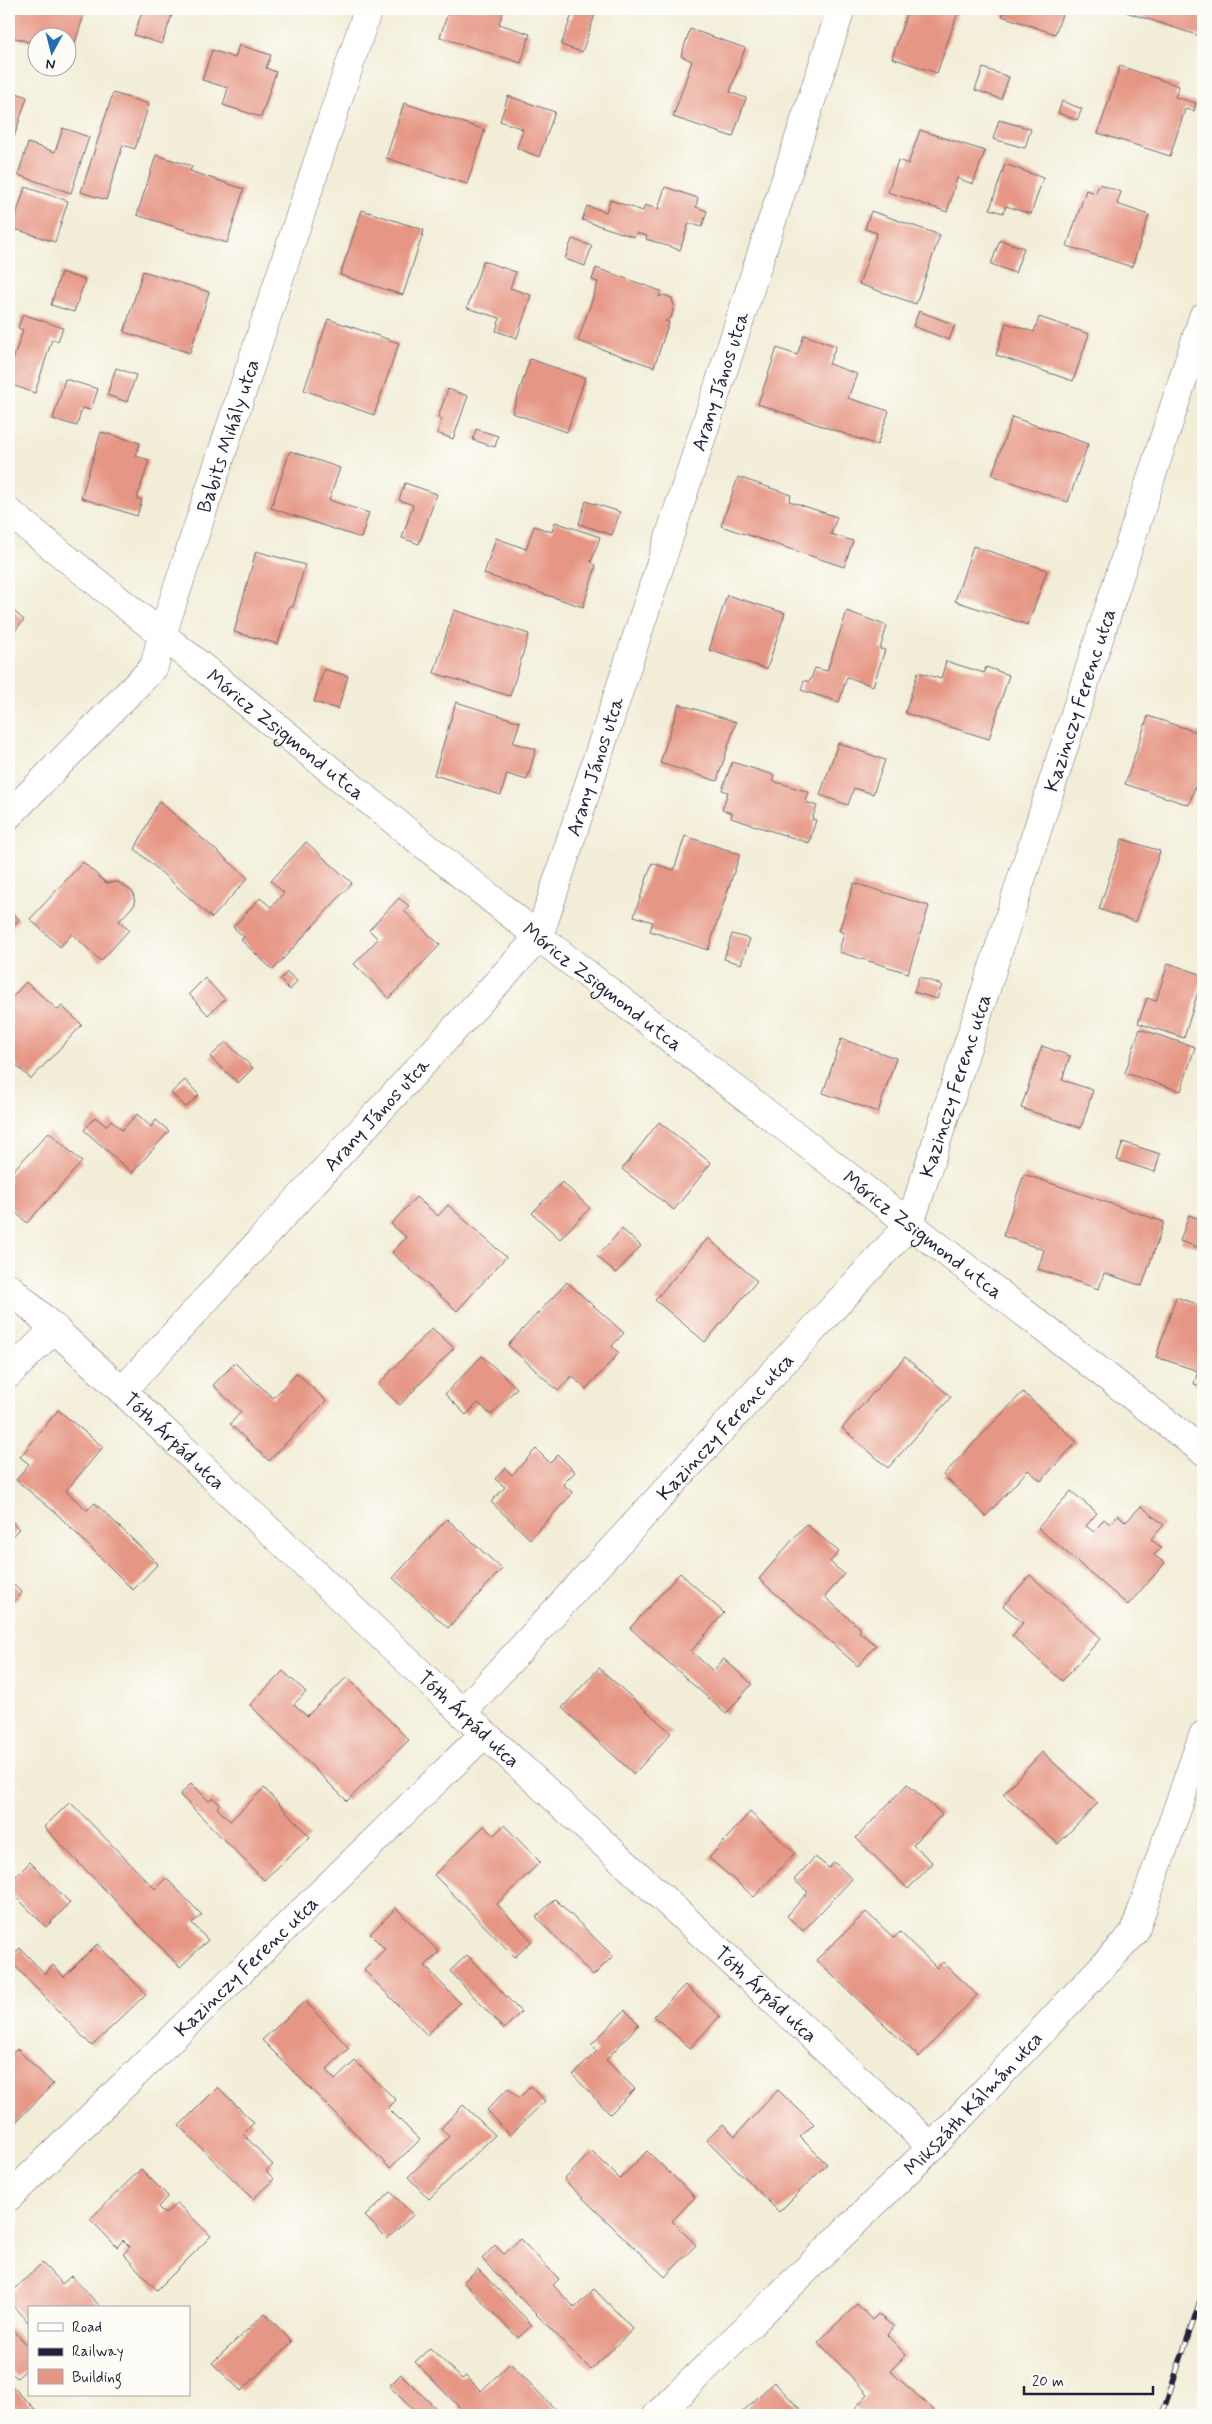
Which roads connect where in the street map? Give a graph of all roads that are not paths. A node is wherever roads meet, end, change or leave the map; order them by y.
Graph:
1 (368, 9) edge
2 (841, 9) edge
3 (1203, 317) edge
4 (9, 512) edge
5 (162, 635) junction
6 (9, 815) edge
7 (539, 937) junction
8 (910, 1224) junction
9 (9, 1287) edge
10 (55, 1328) junction
11 (9, 1374) edge
12 (122, 1391) junction
13 (1203, 1451) edge
14 (462, 1713) junction
15 (484, 1734) junction
16 (1203, 1735) edge
17 (932, 2147) junction
18 (9, 2197) edge
19 (657, 2415) edge

1 - 5 street, Babits Mihály utca
2 - 7 street, Arany János utca
3 - 8 street, Kazinczy Ferenc utca
4 - 5 street, Móricz Zsigmond utca
5 - 6 street, Babits Mihály utca
5 - 7 street, Móricz Zsigmond utca
7 - 8 street, Móricz Zsigmond utca
7 - 12 street, Arany János utca
8 - 13 street, Móricz Zsigmond utca
8 - 14 street, Kazinczy Ferenc utca
9 - 10 street, Tóth Árpád utca
10 - 11 street
10 - 12 street, Tóth Árpád utca
12 - 14 street, Tóth Árpád utca
14 - 15 street, Tóth Árpád utca
15 - 17 street, Tóth Árpád utca
15 - 18 street, Kazinczy Ferenc utca
16 - 17 street, Mikszáth Kálmán utca
17 - 19 street, Mikszáth Kálmán utca

